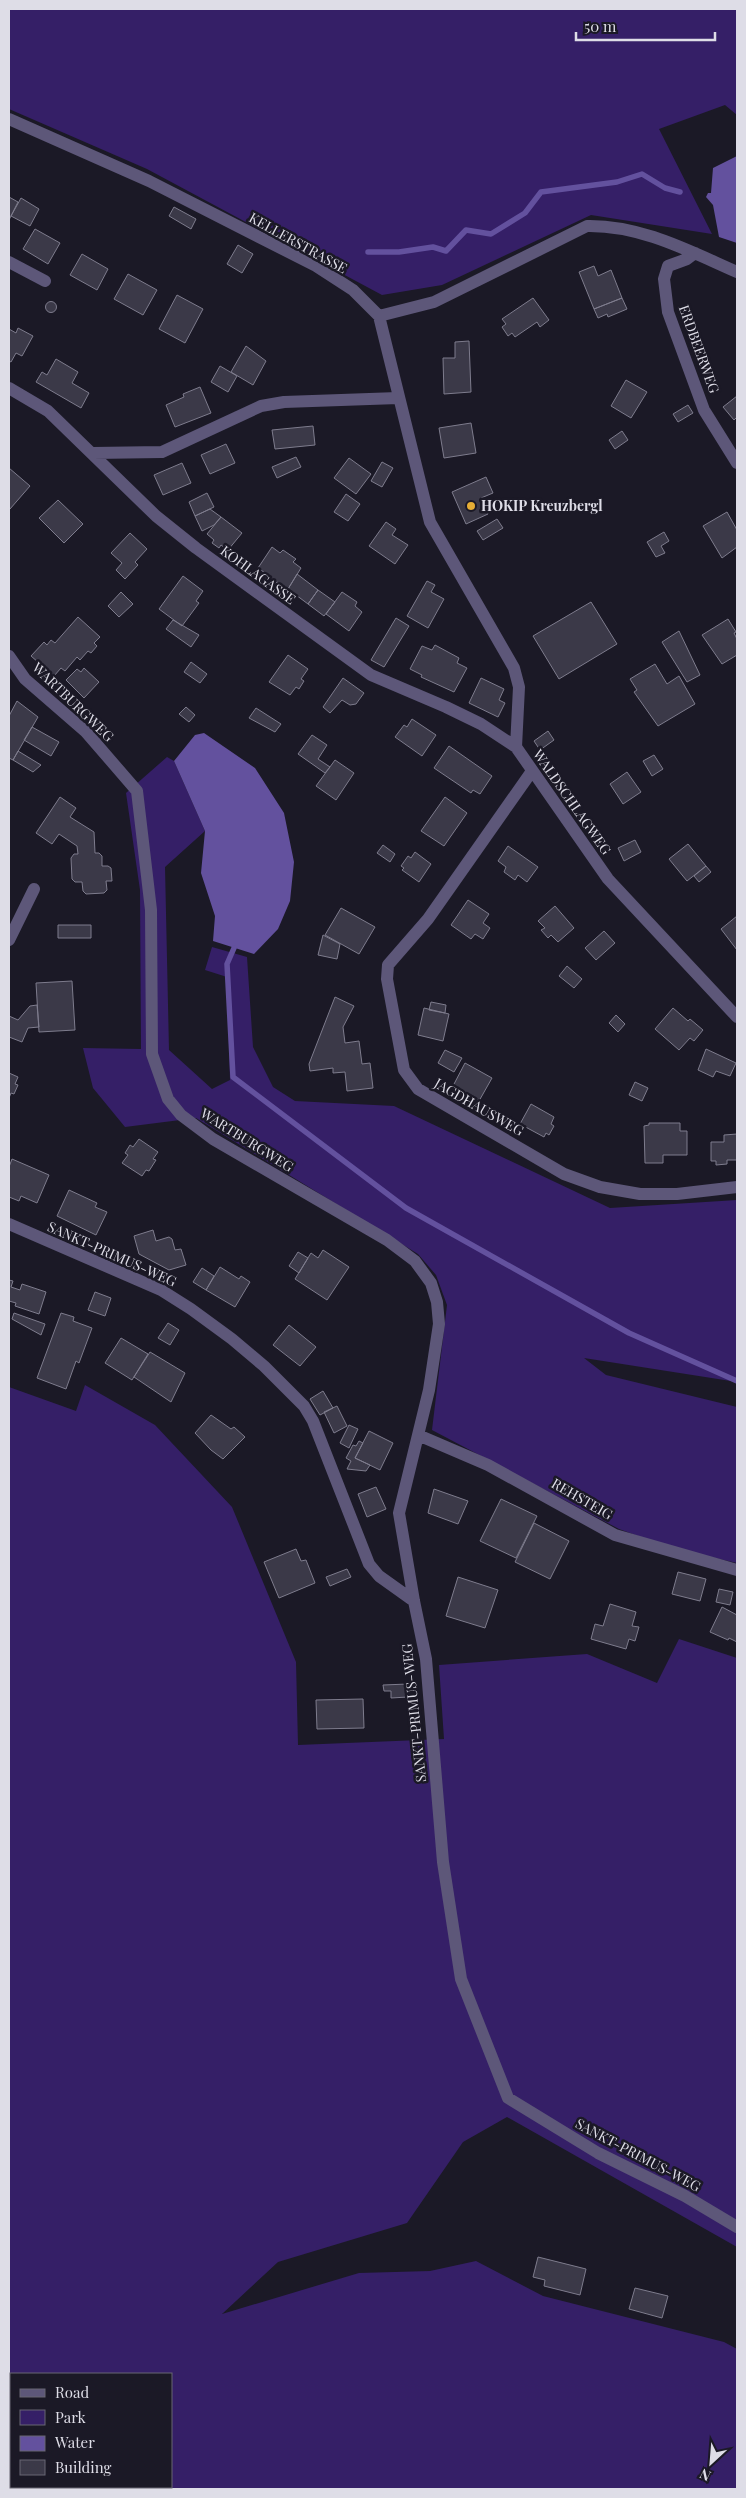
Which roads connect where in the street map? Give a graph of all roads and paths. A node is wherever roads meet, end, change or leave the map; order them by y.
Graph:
1 (9, 118) edge
2 (695, 253) junction
3 (9, 262) edge
4 (737, 272) edge
5 (45, 281) dead end
6 (379, 316) junction
7 (9, 388) edge
8 (398, 398) junction
9 (93, 453) junction
10 (737, 463) edge
11 (9, 656) edge
12 (516, 747) junction
13 (532, 771) junction
14 (34, 890) dead end
15 (9, 940) edge
16 (737, 1017) edge
17 (737, 1187) edge
18 (9, 1224) edge
19 (418, 1435) junction
20 (737, 1570) edge
21 (414, 1601) junction
22 (737, 2227) edge

1 - 6 street, KELLERSTRASSE
2 - 4 street
2 - 6 street
2 - 10 street, ERDBEERWEG
3 - 5 street
6 - 8 street, WALDSCHLAGWEG
7 - 9 street, KOHLAGASSE
8 - 9 street
8 - 12 street, WALDSCHLAGWEG
9 - 12 street, KOHLAGASSE
11 - 19 street, WARTBURGWEG
12 - 13 street, WALDSCHLAGWEG
13 - 16 street, WALDSCHLAGWEG
13 - 17 street, JAGDHAUSWEG
14 - 15 street
18 - 21 street, SANKT-PRIMUS-WEG
19 - 20 street, REHSTEIG
19 - 21 street, WARTBURGWEG
21 - 22 street, SANKT-PRIMUS-WEG

